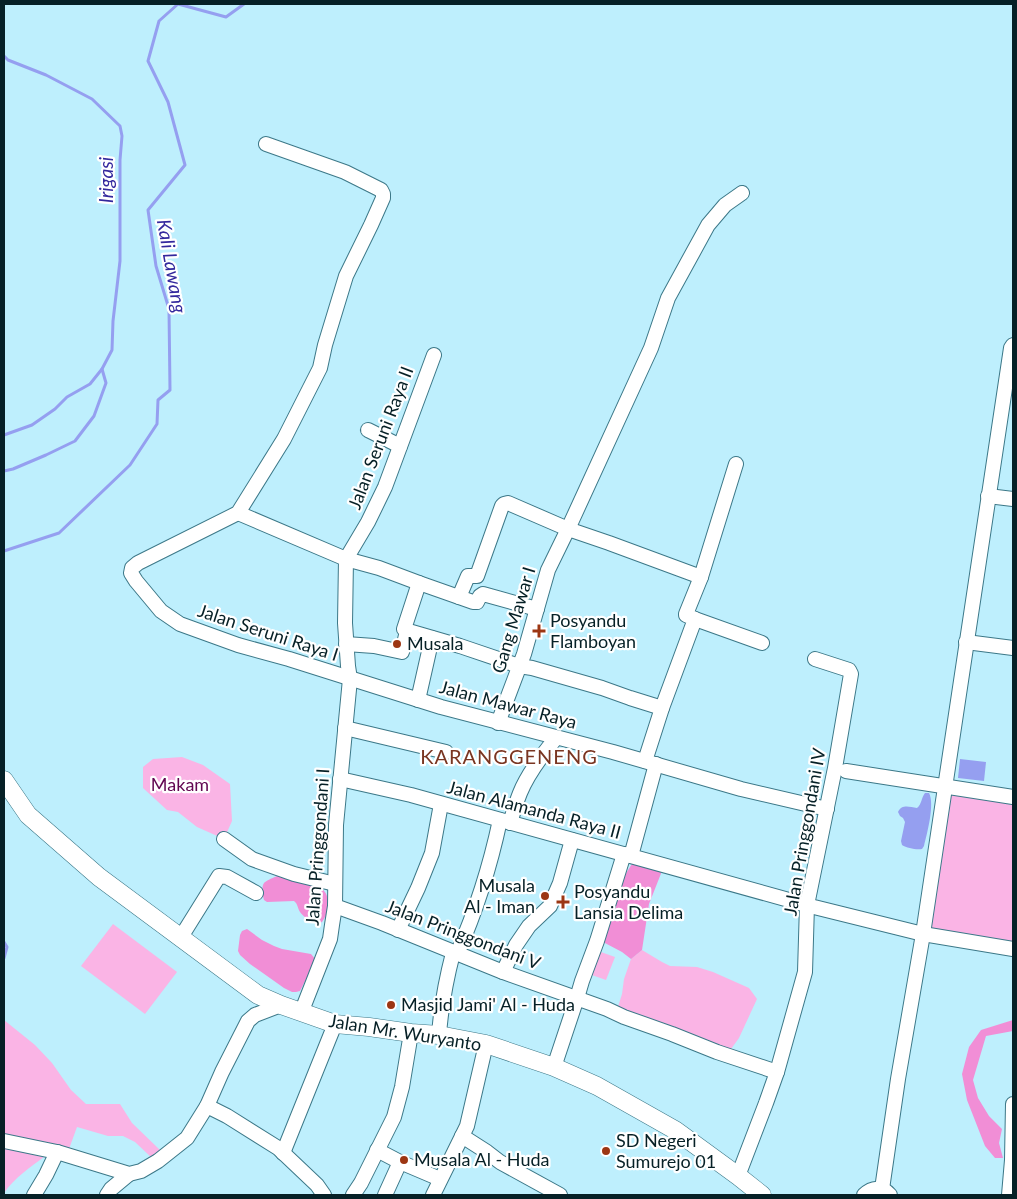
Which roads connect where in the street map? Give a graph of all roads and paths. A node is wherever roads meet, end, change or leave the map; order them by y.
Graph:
1 (266, 144) dead end
2 (742, 193) dead end
3 (1013, 345) edge
4 (434, 354) dead end
5 (368, 430) dead end
6 (400, 446) junction
7 (736, 464) dead end
8 (988, 496) junction
9 (1013, 499) edge
10 (238, 514) junction
11 (568, 529) junction
12 (346, 559) junction
13 (701, 577) junction
14 (419, 583) junction
15 (459, 597) junction
16 (537, 609) junction
17 (695, 619) junction
18 (407, 631) junction
19 (432, 638) junction
20 (966, 642) junction
21 (762, 643) dead end
22 (346, 644) junction
23 (1013, 648) edge
24 (815, 659) dead end
25 (519, 666) junction
26 (350, 679) junction
27 (418, 700) junction
28 (662, 708) junction
29 (498, 722) junction
30 (345, 728) junction
31 (556, 738) junction
32 (446, 752) dead end
33 (650, 762) junction
34 (846, 771) dead end
35 (4, 780) edge
36 (340, 780) junction
37 (944, 787) junction
38 (1013, 797) edge
39 (441, 804) junction
40 (827, 809) junction
41 (505, 822) junction
42 (224, 839) dead end
43 (572, 840) junction
44 (627, 855) junction
45 (335, 884) junction
46 (256, 893) dead end
47 (807, 905) junction
48 (334, 906) junction
49 (398, 930) junction
50 (923, 934) junction
51 (181, 937) junction
52 (1013, 949) edge
53 (455, 954) junction
54 (503, 972) junction
55 (577, 998) junction
56 (281, 1006) junction
57 (301, 1013) junction
58 (335, 1024) junction
59 (412, 1033) junction
60 (439, 1035) junction
61 (486, 1044) junction
62 (554, 1067) junction
63 (777, 1072) junction
64 (207, 1106) junction
65 (1013, 1107) edge
66 (462, 1136) junction
67 (1013, 1136) edge
68 (4, 1141) edge
69 (377, 1150) junction
70 (57, 1152) junction
71 (283, 1153) junction
72 (400, 1162) junction
73 (129, 1174) junction
74 (738, 1176) junction
75 (440, 1179) junction
76 (886, 1192) edge
77 (756, 1193) edge
78 (34, 1195) edge
79 (107, 1195) edge
80 (324, 1195) edge
81 (353, 1195) edge
82 (385, 1195) edge
83 (433, 1195) edge
84 (560, 1195) edge
85 (864, 1195) edge
86 (1010, 1195) edge

1 - 10 street
2 - 11 street, Gang Mawar I
3 - 8 street
4 - 6 street, Jalan Seruni Raya II
5 - 6 street
6 - 12 street, Jalan Seruni Raya II
7 - 13 street
8 - 9 street
8 - 20 street
10 - 12 street
10 - 26 street, Jalan Seruni Raya I
11 - 13 street
11 - 15 street
11 - 16 street, Gang Mawar I
12 - 14 street
12 - 22 street, Jalan Seruni Raya II
13 - 17 street
14 - 15 street
14 - 18 street
15 - 16 street
16 - 25 street, Gang Mawar I
17 - 21 street
17 - 28 street
18 - 19 street
18 - 22 street
19 - 25 street
19 - 27 street
20 - 23 street
20 - 37 street
22 - 26 street, Jalan Seruni Raya II
24 - 40 street, Jalan Pringgondani IV
25 - 28 street
25 - 29 street, Gang Mawar I
26 - 27 street, Jalan Mawar Raya
26 - 30 street, Jalan Pringgondani I
27 - 29 street, Jalan Mawar Raya
28 - 33 street
29 - 31 street, Jalan Mawar Raya
30 - 32 street
30 - 36 street, Jalan Pringgondani I
31 - 33 street, Jalan Mawar Raya
31 - 41 street
33 - 40 street, Jalan Mawar Raya
33 - 44 street
34 - 37 street
35 - 51 main road, Jalan Mr. Wuryanto
36 - 39 street, Jalan Alamanda Raya II
36 - 45 street, Jalan Pringgondani I
37 - 38 street
37 - 50 street
39 - 41 street, Jalan Alamanda Raya II
39 - 49 street
40 - 47 street, Jalan Pringgondani IV
41 - 43 street, Jalan Alamanda Raya II
41 - 53 street
42 - 45 street
43 - 44 street, Jalan Alamanda Raya II
43 - 54 street
44 - 47 street, Jalan Alamanda Raya II
44 - 55 street
45 - 48 street, Jalan Pringgondani I
46 - 51 street
47 - 50 street, Jalan Alamanda Raya II
47 - 63 street, Jalan Pringgondani IV
48 - 49 street, Jalan Pringgondani V
48 - 57 street, Jalan Pringgondani I
49 - 53 street, Jalan Pringgondani V
50 - 52 street, Jalan Alamanda Raya II
50 - 76 street
51 - 56 main road, Jalan Mr. Wuryanto
53 - 54 street, Jalan Pringgondani V
53 - 60 street
54 - 55 street, Jalan Pringgondani V
55 - 62 street
55 - 63 street, Jalan Pringgondani V
56 - 57 main road, Jalan Mr. Wuryanto
56 - 64 street
57 - 58 main road, Jalan Mr. Wuryanto
58 - 59 main road, Jalan Mr. Wuryanto
58 - 71 street
59 - 60 main road, Jalan Mr. Wuryanto
59 - 69 street
60 - 61 main road, Jalan Mr. Wuryanto
61 - 62 main road, Jalan Mr. Wuryanto
61 - 66 street
62 - 74 main road, Jalan Mr. Wuryanto
63 - 74 street, Jalan Pringgondani IV
64 - 71 street
64 - 73 street
65 - 67 street
66 - 75 street
66 - 84 street
67 - 86 street
68 - 70 street
69 - 72 street
69 - 81 street
70 - 73 street
70 - 78 street
71 - 80 street
72 - 75 street
72 - 82 street
73 - 79 street
74 - 77 main road, Jalan Mr. Wuryanto
75 - 83 street
76 - 85 street

